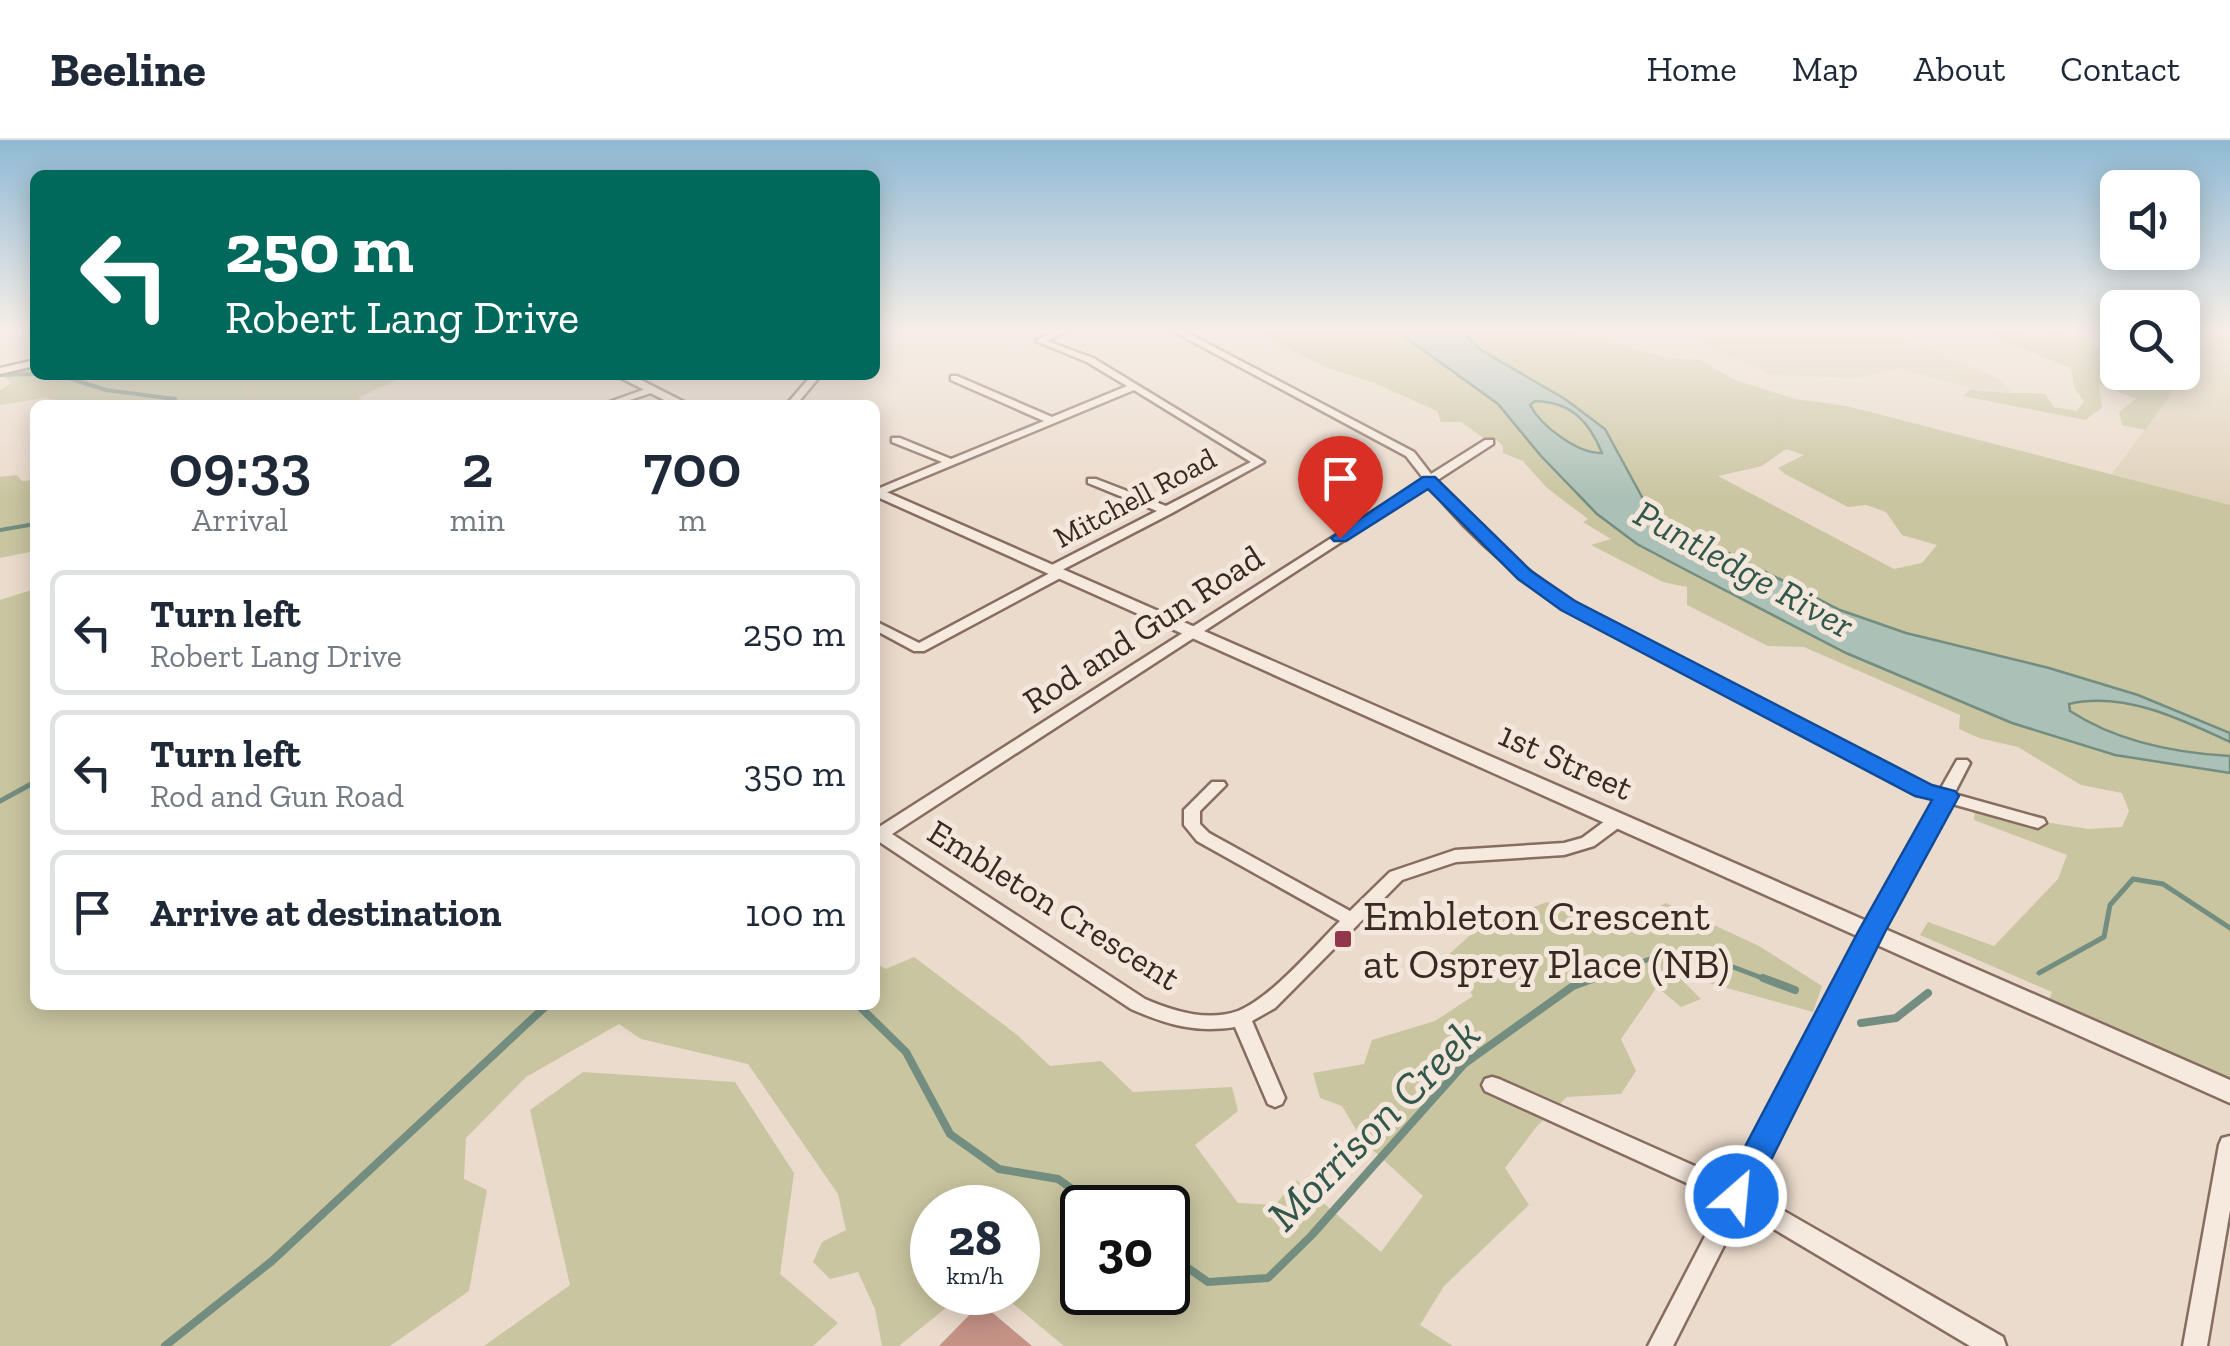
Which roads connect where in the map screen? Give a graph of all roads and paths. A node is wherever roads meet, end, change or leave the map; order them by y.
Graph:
1 (642, 385) edge
2 (971, 385) edge
3 (1131, 385) edge
4 (1280, 385) edge
5 (1134, 387) junction
6 (652, 390) junction
7 (621, 400) edge
8 (673, 400) edge
9 (1050, 420) junction
10 (896, 440) dead end
11 (1489, 442) dead end
12 (950, 462) junction
13 (1092, 481) dead end
14 (1429, 481) junction
15 (880, 490) edge
16 (880, 492) edge
17 (1168, 510) junction
18 (1056, 572) junction
19 (880, 628) edge
20 (1192, 633) junction
21 (1962, 762) dead end
22 (1218, 785) dead end
23 (1947, 796) junction
24 (1615, 822) junction
25 (2038, 823) dead end
26 (880, 831) edge
27 (880, 833) edge
28 (1352, 920) junction
29 (1872, 932) junction
30 (1241, 1018) junction
31 (1492, 1085) dead end
32 (2230, 1092) edge
33 (1275, 1098) dead end
34 (2230, 1145) edge
35 (1736, 1196) junction
36 (1660, 1346) edge
37 (1994, 1346) edge
38 (2195, 1346) edge

1 - 6 street
2 - 9 street
3 - 5 street, Mitchell Road
4 - 14 street
5 - 9 street
5 - 17 street, Mitchell Road
6 - 7 street
6 - 8 street
9 - 12 street
10 - 12 street
11 - 14 street, Rod and Gun Road
12 - 15 street
13 - 17 street
14 - 20 street, Rod and Gun Road
14 - 23 street
16 - 18 street, 1st Street
17 - 18 street, Mitchell Road
18 - 19 street, Mitchell Road
18 - 20 street, 1st Street
20 - 24 street, 1st Street
20 - 26 street, Rod and Gun Road
21 - 23 street
22 - 28 street
23 - 25 street
23 - 29 street
24 - 28 street
24 - 29 street, 1st Street
27 - 30 street, Embleton Crescent
28 - 30 street
29 - 32 street, 1st Street
29 - 35 street
30 - 33 street
31 - 35 street
34 - 38 street
35 - 36 street
35 - 37 street

